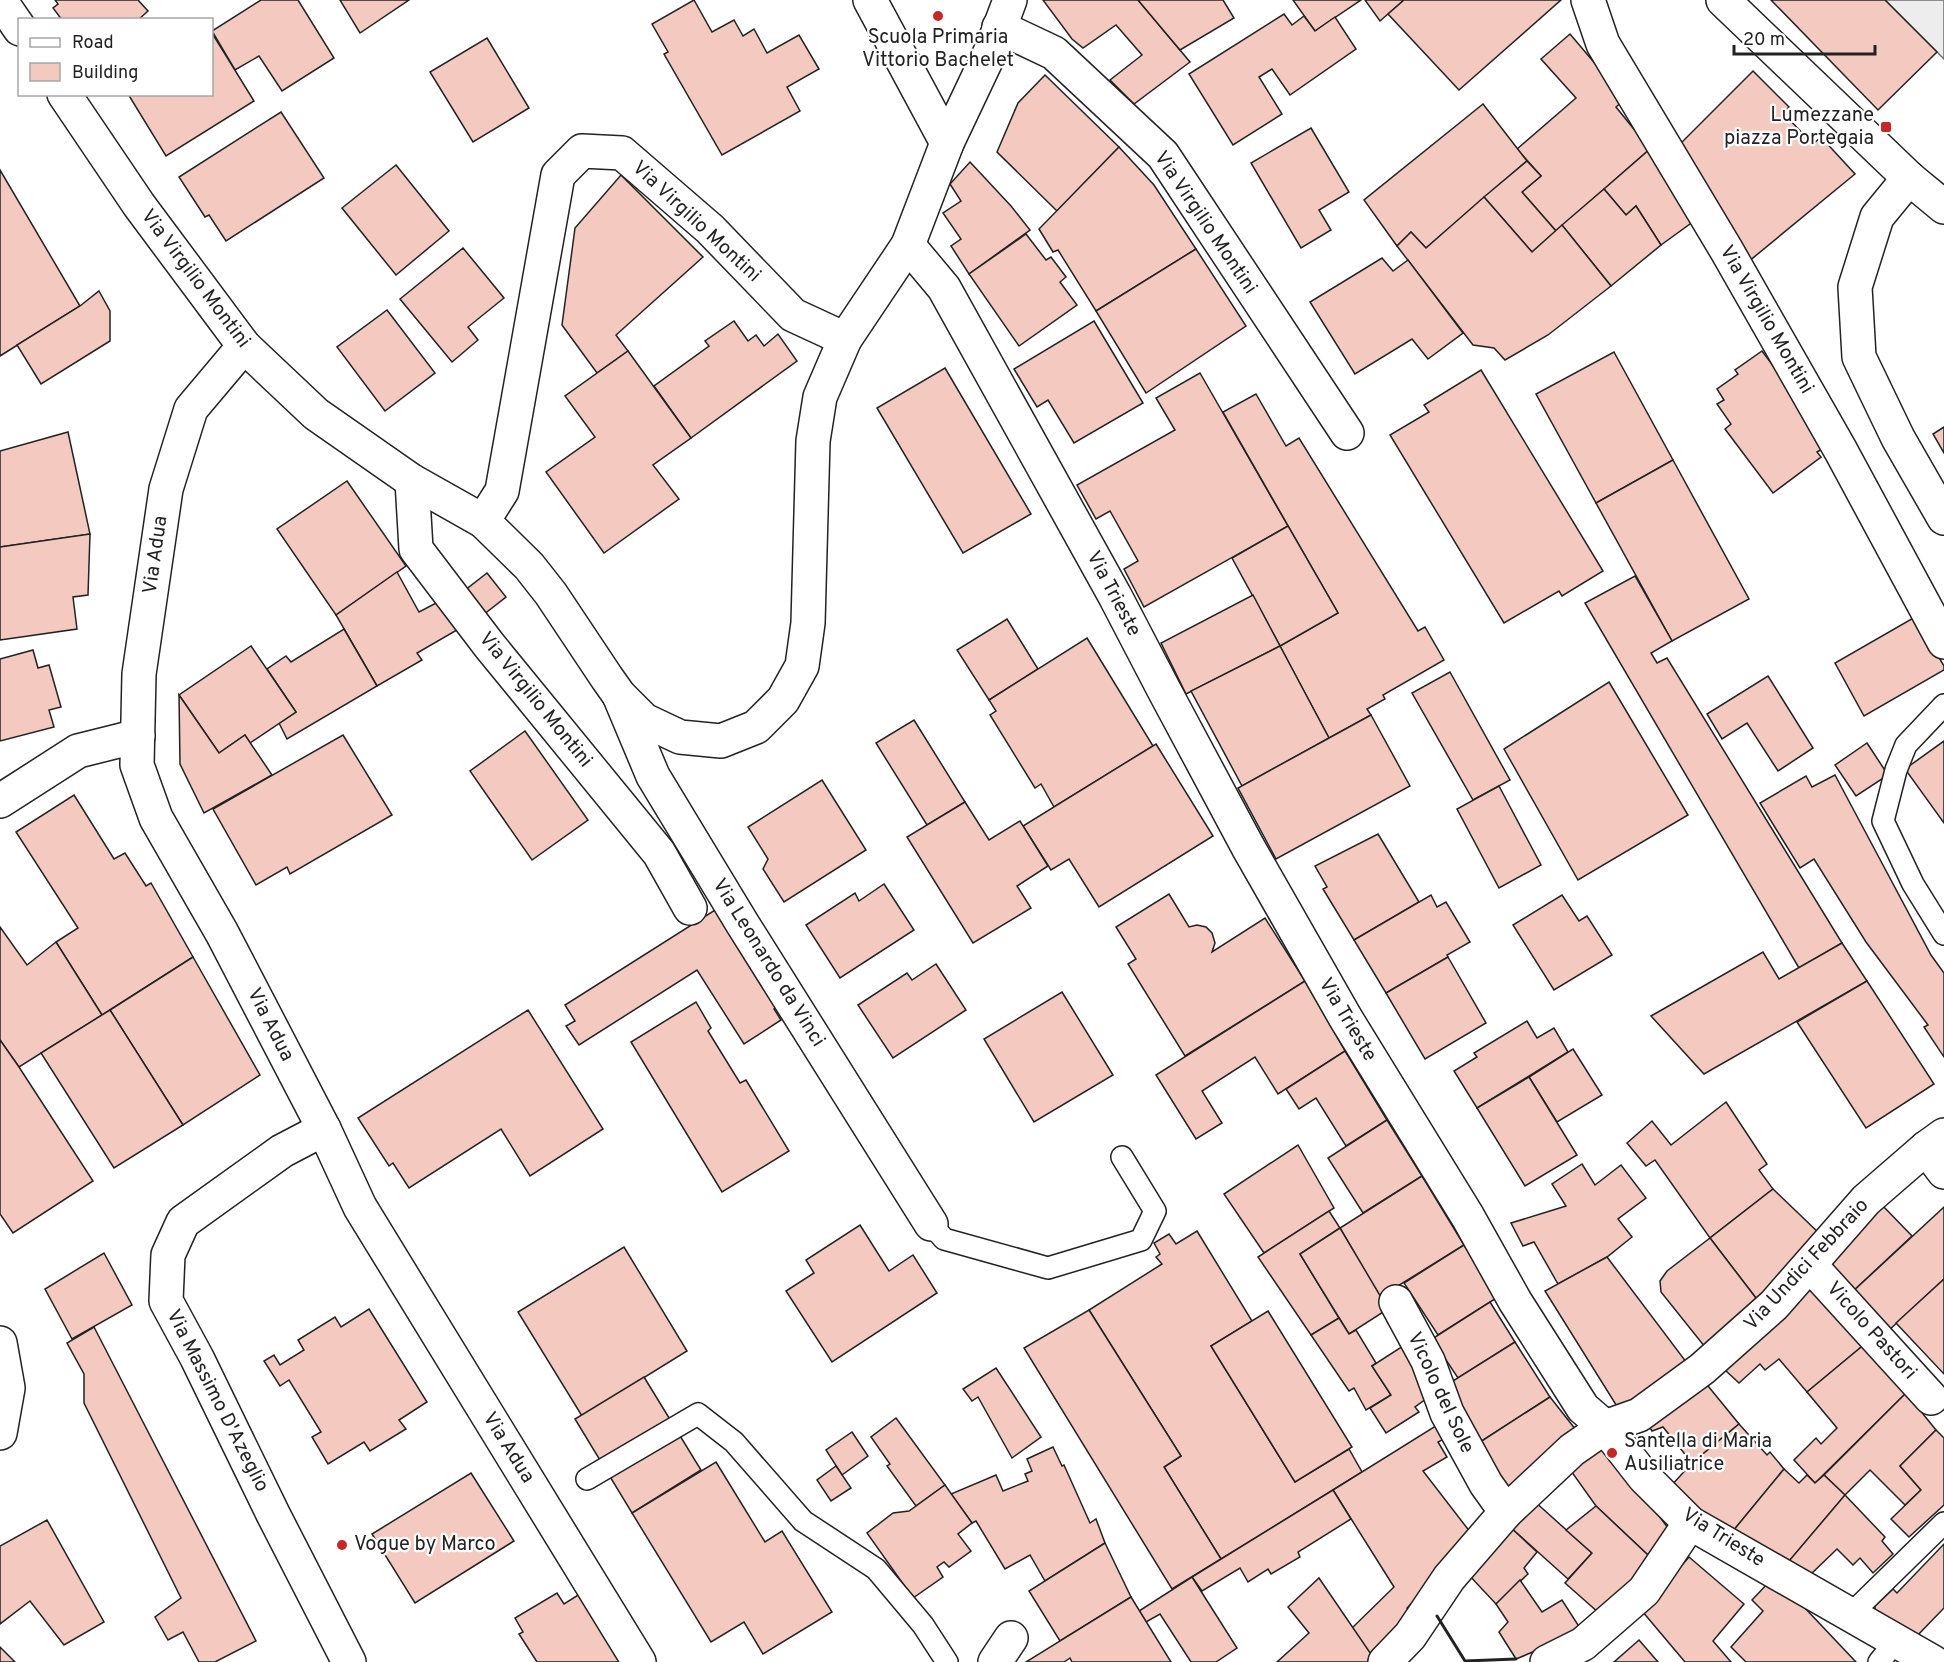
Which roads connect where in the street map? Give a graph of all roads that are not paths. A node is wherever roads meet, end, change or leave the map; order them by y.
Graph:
1 (0, 0) edge
2 (870, 0) edge
3 (1588, 0) edge
4 (1723, 0) edge
5 (1005, 13) edge
6 (18, 26) edge
7 (65, 96) edge
8 (947, 143) junction
9 (1909, 178) junction
10 (1944, 207) edge
11 (908, 245) junction
12 (845, 339) junction
13 (243, 346) junction
14 (1347, 433) dead end
15 (412, 481) junction
16 (1944, 518) edge
17 (483, 521) junction
18 (1944, 642) edge
19 (619, 695) junction
20 (1944, 705) edge
21 (138, 736) junction
22 (0, 801) edge
23 (690, 908) dead end
24 (1944, 934) edge
25 (324, 1128) junction
26 (1938, 1152) edge
27 (1122, 1157) dead end
28 (931, 1224) joint
29 (1810, 1265) junction
30 (1396, 1302) dead end
31 (0, 1343) edge
32 (1931, 1398) dead end
33 (1605, 1426) junction
34 (0, 1433) edge
35 (587, 1479) dead end
36 (1506, 1512) junction
37 (1690, 1522) junction
38 (1944, 1523) edge
39 (1851, 1614) junction
40 (1887, 1651) edge
41 (1400, 1657) edge
42 (349, 1662) edge
43 (639, 1662) edge
44 (947, 1662) edge
45 (1547, 1662) edge
46 (1933, 1662) edge

1 - 6 street
2 - 8 street
3 - 18 street, Via Virgilio Montini
4 - 9 street
5 - 8 street, Via Virgilio Montini
5 - 14 street, Via Virgilio Montini
7 - 13 street, Via Virgilio Montini
8 - 11 street, Via Virgilio Montini
9 - 10 street
9 - 16 street
11 - 12 street, Via Virgilio Montini
11 - 33 street, Via Trieste
12 - 17 street, Via Virgilio Montini
12 - 19 street, Via Leonardo da Vinci
13 - 15 street, Via Virgilio Montini
13 - 21 street, Via Adua
15 - 17 street, Via Virgilio Montini
15 - 23 street, Via Virgilio Montini
17 - 19 street, Via Leonardo da Vinci
19 - 28 street, Via Leonardo da Vinci
20 - 24 lane
21 - 22 street
21 - 25 street, Via Adua
25 - 42 street, Via Massimo D'Azeglio
25 - 43 street, Via Adua
26 - 29 street, Via Undici Febbraio
27 - 28 lane
29 - 32 street, Vicolo Pastori
29 - 33 street, Via Undici Febbraio
30 - 36 street, Vicolo del Sole
31 - 34 street
33 - 36 street, Via Undici Febbraio
33 - 37 street, Via Trieste
35 - 44 lane
36 - 41 street, Via Undici Febbraio
37 - 39 street, Via Trieste
37 - 45 street
38 - 39 lane
39 - 40 street, Via Trieste
40 - 46 street, Via Trieste

